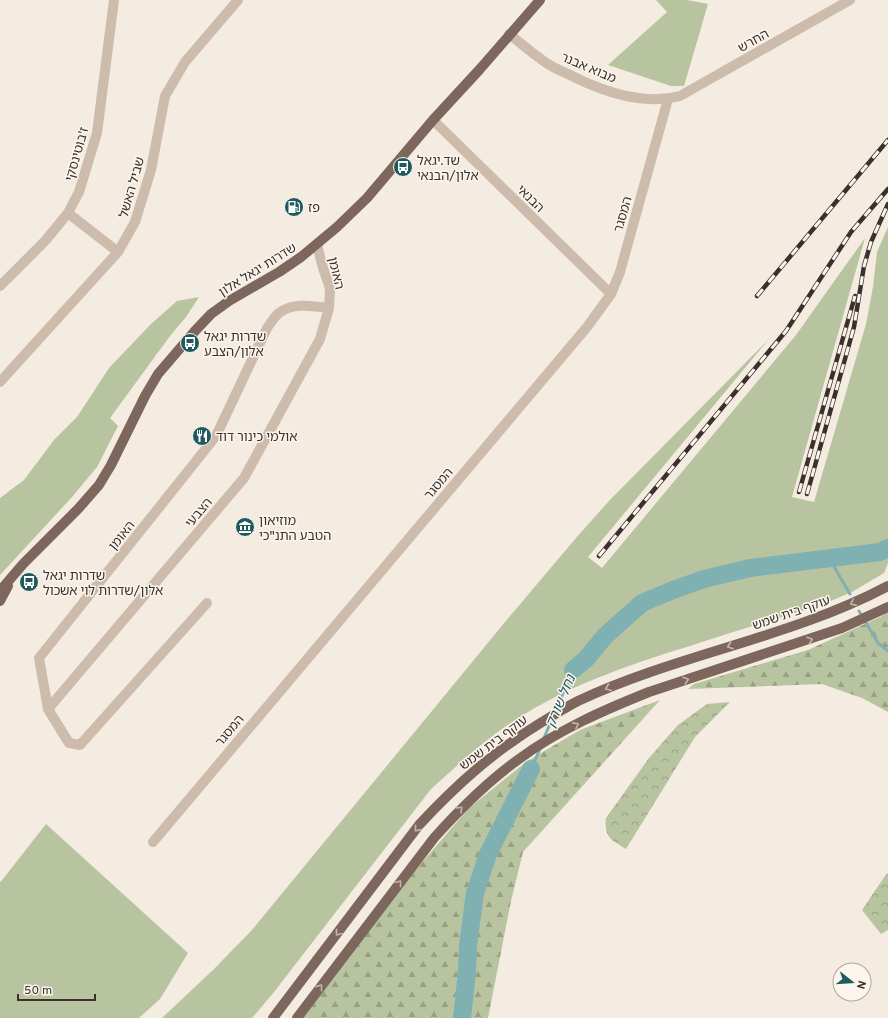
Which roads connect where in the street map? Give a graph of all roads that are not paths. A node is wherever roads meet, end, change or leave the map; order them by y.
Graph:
1 (114, 0) edge
2 (238, 0) edge
3 (540, 0) edge
4 (850, 0) edge
5 (509, 34) junction
6 (668, 99) junction
7 (433, 120) junction
8 (68, 213) junction
9 (317, 245) junction
10 (118, 252) junction
11 (0, 286) edge
12 (611, 294) junction
13 (329, 308) junction
14 (0, 382) edge
15 (13, 577) junction
16 (888, 586) edge
17 (0, 591) edge
18 (0, 601) edge
19 (207, 603) dead end
20 (888, 607) edge
21 (48, 709) junction
22 (153, 842) dead end
23 (272, 1018) edge
24 (297, 1018) edge

1 - 8 street, ז'בוטינסקי
2 - 10 street, שביל האשל
3 - 5 main road, שדרות יגאל אלון
4 - 6 street, החרש
5 - 6 street, מבוא אבנר
5 - 7 main road, שדרות יגאל אלון
6 - 12 street, המסגר
7 - 9 main road, שדרות יגאל אלון
7 - 12 street, הבנאי
8 - 10 street
8 - 11 street, ז'בוטינסקי
9 - 13 street, האומן
9 - 15 main road, שדרות יגאל אלון
10 - 14 street, שביל האשל
12 - 22 street, המסגר
13 - 21 street, הצבעי
13 - 21 street, האומן
15 - 17 main road, שדרות יגאל אלון
15 - 18 main road, שדרות יגאל אלון
16 -> 23 main road, עוקף בית שמש
19 - 21 street, האומן
24 -> 20 main road

